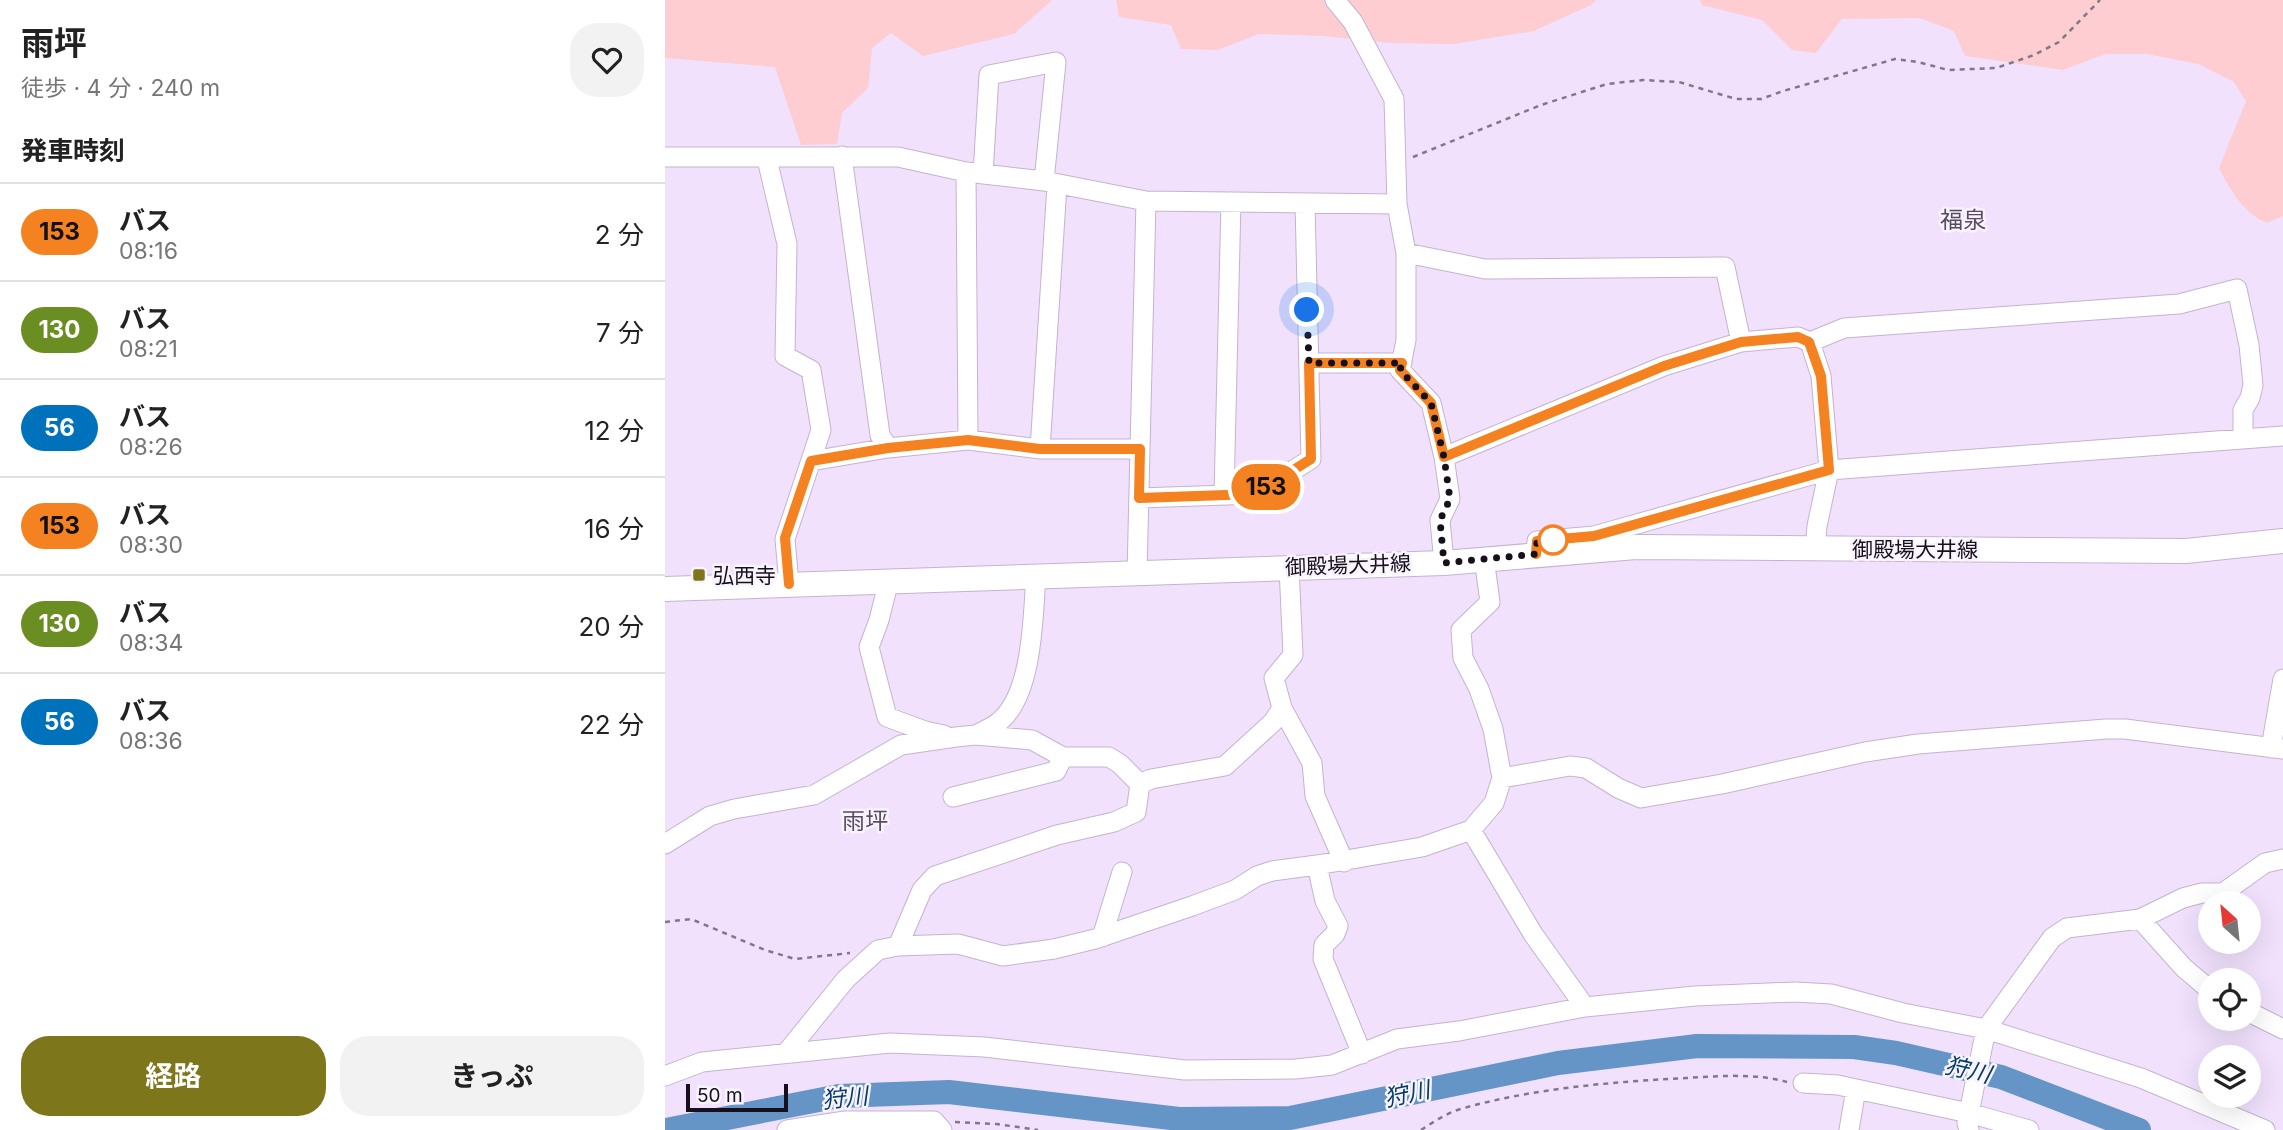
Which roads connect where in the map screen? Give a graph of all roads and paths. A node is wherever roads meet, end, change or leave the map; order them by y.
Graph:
1 (1335, 0) edge
2 (2100, 0) edge
3 (842, 156) junction
4 (665, 157) edge
5 (767, 159) junction
6 (1397, 163) junction
7 (975, 173) junction
8 (1050, 183) junction
9 (1146, 201) junction
10 (1231, 202) junction
11 (1305, 203) junction
12 (1397, 204) junction
13 (1406, 253) junction
14 (1741, 342) junction
15 (1809, 342) junction
16 (1309, 363) junction
17 (1402, 363) junction
18 (2283, 436) edge
19 (2243, 439) junction
20 (968, 440) junction
21 (888, 448) junction
22 (1040, 449) junction
23 (1140, 449) junction
24 (1444, 457) junction
25 (811, 461) junction
26 (1829, 470) junction
27 (1224, 495) junction
28 (1139, 498) junction
29 (2283, 541) edge
30 (1815, 548) junction
31 (1536, 554) junction
32 (1484, 558) junction
33 (1444, 563) junction
34 (1289, 567) junction
35 (1137, 574) junction
36 (1036, 575) junction
37 (889, 580) junction
38 (789, 584) junction
39 (665, 589) edge
40 (2283, 680) edge
41 (1282, 708) junction
42 (976, 735) junction
43 (956, 737) junction
44 (2277, 748) edge
45 (1063, 757) junction
46 (1502, 778) junction
47 (1140, 784) junction
48 (953, 797) dead end
49 (1471, 830) junction
50 (665, 844) edge
51 (2283, 859) edge
52 (1344, 862) junction
53 (1317, 864) junction
54 (1122, 872) dead end
55 (2140, 919) junction
56 (665, 922) edge
57 (1102, 937) junction
58 (898, 946) junction
59 (878, 950) junction
60 (2198, 980) edge
61 (1584, 1007) junction
62 (2261, 1018) edge
63 (1986, 1029) junction
64 (2283, 1029) edge
65 (787, 1052) junction
66 (1362, 1054) junction
67 (665, 1076) edge
68 (1796, 1083) joint
69 (1856, 1089) junction
70 (1969, 1121) edge
71 (938, 1126) edge
72 (787, 1130) edge
73 (1038, 1130) edge
74 (1422, 1130) edge
75 (1849, 1130) edge
76 (2029, 1130) edge
77 (2265, 1130) edge

1 - 6 street
2 - 6 path
3 - 5 street
3 - 7 street
3 - 21 street
4 - 5 street
5 - 25 street
6 - 12 street
7 - 8 street
7 - 8 street
7 - 20 street
8 - 9 street
8 - 22 street
9 - 10 street
9 - 23 street
10 - 11 street
10 - 27 street
11 - 12 street
11 - 16 street
12 - 13 street
13 - 14 street
13 - 17 street
14 - 15 street
14 - 24 street
15 - 19 street
15 - 26 street
16 - 17 street
16 - 27 street
17 - 24 street
18 - 19 street
19 - 26 street
20 - 21 street
20 - 22 street
21 - 25 street
22 - 23 street
23 - 28 street
24 - 33 street
25 - 38 street
26 - 30 street
26 - 31 street
27 - 28 street
28 - 35 street
29 - 30 main road, 御殿場大井線
30 - 31 main road, 御殿場大井線
31 - 32 main road, 御殿場大井線
32 - 33 main road, 御殿場大井線
32 - 46 street
33 - 34 main road, 御殿場大井線
34 - 35 main road, 御殿場大井線
34 - 41 street
35 - 36 main road, 御殿場大井線
36 - 37 main road, 御殿場大井線
36 - 42 street
37 - 38 main road, 御殿場大井線
37 - 43 street
38 - 39 main road, 御殿場大井線
40 - 44 street
41 - 47 street
41 - 52 street
42 - 43 street
42 - 45 street
43 - 50 street
44 - 46 street
45 - 47 street
45 - 48 street
46 - 49 street
47 - 58 street
49 - 52 street
49 - 61 street
51 - 55 street
52 - 53 street
53 - 57 street
53 - 66 street
54 - 57 street
55 - 60 street
55 - 63 street
56 - 59 path
57 - 58 street
58 - 59 street
59 - 65 street
61 - 63 street
61 - 66 street
62 - 64 street
63 - 70 street
63 - 77 street
65 - 66 street
65 - 67 street
68 - 69 street
68 - 74 path
69 - 70 street
69 - 75 street
70 - 76 street
71 - 72 street
71 - 73 path

